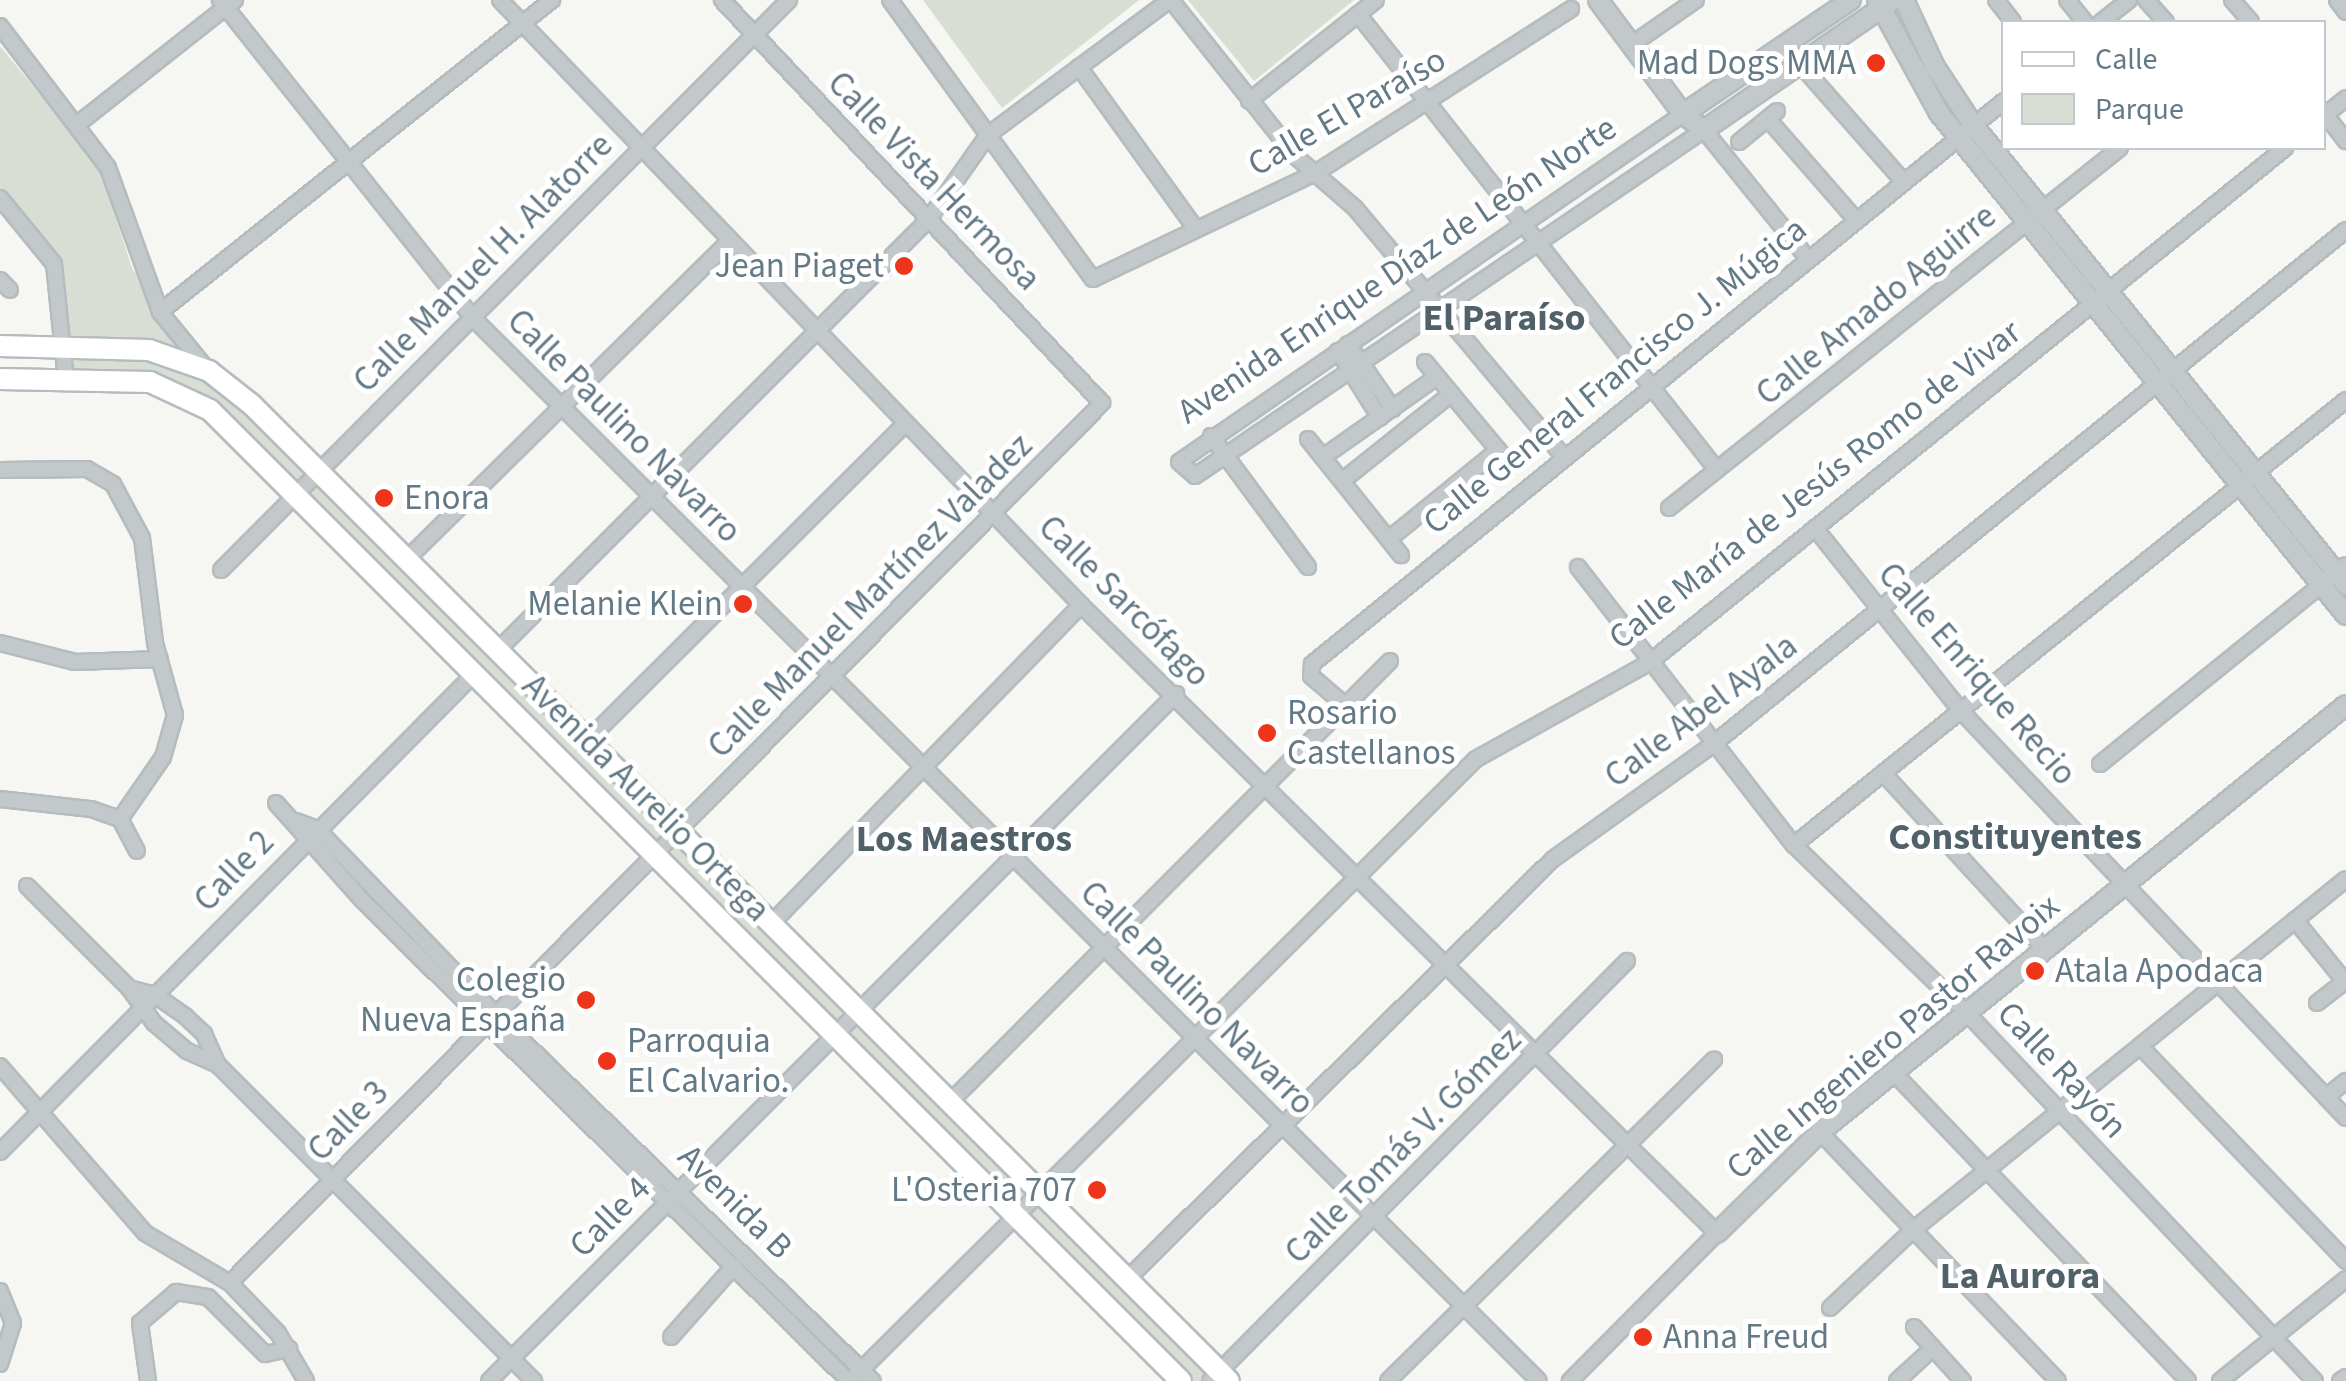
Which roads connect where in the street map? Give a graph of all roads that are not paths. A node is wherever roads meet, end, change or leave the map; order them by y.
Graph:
1 (500, 0) edge
2 (552, 0) edge
3 (722, 0) edge
4 (788, 0) edge
5 (890, 0) edge
6 (1170, 0) edge
7 (1376, 0) edge
8 (1598, 0) edge
9 (1696, 0) edge
10 (1851, 0) edge
11 (1904, 0) edge
12 (1996, 0) edge
13 (2068, 0) edge
14 (2128, 0) edge
15 (2146, 0) edge
16 (2336, 0) edge
17 (227, 2) edge
18 (1883, 3) edge
19 (1570, 9) dead end
20 (2346, 12) edge
21 (1358, 14) junction
22 (2011, 20) edge
23 (2083, 20) edge
24 (2103, 20) edge
25 (2164, 20) edge
26 (522, 24) junction
27 (0, 26) edge
28 (753, 36) junction
29 (1631, 45) junction
30 (1800, 64) junction
31 (1079, 67) junction
32 (1248, 101) junction
33 (1428, 102) junction
34 (2001, 103) edge
35 (1739, 106) junction
36 (1684, 114) junction
37 (2326, 116) edge
38 (1767, 119) junction
39 (79, 123) junction
40 (1704, 130) junction
41 (1966, 131) junction
42 (988, 135) junction
43 (2346, 141) edge
44 (1739, 142) dead end
45 (2118, 150) edge
46 (2277, 150) edge
47 (638, 151) junction
48 (349, 162) junction
49 (1318, 172) junction
50 (1904, 182) junction
51 (0, 198) edge
52 (2035, 216) junction
53 (928, 220) junction
54 (1856, 220) junction
55 (1521, 224) junction
56 (1196, 229) junction
57 (2346, 230) edge
58 (728, 243) junction
59 (1538, 246) junction
60 (1808, 259) junction
61 (1424, 293) junction
62 (2100, 296) junction
63 (160, 312) junction
64 (1442, 314) junction
65 (473, 318) junction
66 (816, 332) junction
67 (0, 346) edge
68 (66, 346) junction
69 (1343, 348) junction
70 (1425, 362) dead end
71 (1357, 369) junction
72 (209, 371) junction
73 (1437, 377) junction
74 (2165, 377) junction
75 (0, 378) edge
76 (66, 380) junction
77 (1649, 387) junction
78 (1451, 394) junction
79 (2346, 400) edge
80 (1102, 403) joint
81 (562, 407) junction
82 (1386, 413) junction
83 (904, 424) junction
84 (1211, 436) junction
85 (1308, 438) dead end
86 (1498, 450) junction
87 (1225, 454) junction
88 (1563, 456) junction
89 (1323, 457) junction
90 (1509, 464) dead end
91 (0, 470) edge
92 (318, 470) junction
93 (1717, 470) junction
94 (2247, 478) junction
95 (1342, 481) junction
96 (294, 494) junction
97 (652, 497) junction
98 (1669, 508) dead end
99 (994, 513) junction
100 (1815, 528) junction
101 (1389, 539) junction
102 (1401, 555) dead end
103 (407, 559) junction
104 (1578, 567) dead end
105 (1308, 568) dead end
106 (221, 570) dead end
107 (2338, 577) edge
108 (742, 587) junction
109 (1082, 605) junction
110 (1878, 611) junction
111 (2346, 615) edge
112 (0, 643) edge
113 (498, 650) junction
114 (160, 659) junction
115 (1390, 662) dead end
116 (1650, 662) junction
117 (474, 674) junction
118 (832, 678) junction
119 (1176, 694) junction
120 (2346, 705) edge
121 (1346, 706) junction
122 (1961, 711) junction
123 (588, 740) junction
124 (1711, 746) junction
125 (2100, 764) dead end
126 (923, 768) junction
127 (1883, 773) junction
128 (1268, 785) junction
129 (0, 799) edge
130 (276, 803) dead end
131 (120, 819) junction
132 (679, 831) junction
133 (312, 834) junction
134 (1794, 845) junction
135 (137, 852) dead end
136 (655, 855) junction
137 (1013, 857) junction
138 (1358, 875) junction
139 (2346, 879) edge
140 (2126, 884) junction
141 (27, 886) dead end
142 (2296, 920) junction
143 (771, 924) junction
144 (1104, 948) junction
145 (2045, 949) junction
146 (1627, 961) dead end
147 (1446, 963) junction
148 (2345, 981) edge
149 (2220, 983) junction
150 (129, 988) junction
151 (155, 994) junction
152 (2317, 1004) dead end
153 (140, 1009) junction
154 (858, 1010) junction
155 (1966, 1012) junction
156 (491, 1020) junction
157 (834, 1034) junction
158 (1194, 1038) junction
159 (2140, 1046) junction
160 (1537, 1053) junction
161 (1714, 1059) dead end
162 (218, 1065) junction
163 (0, 1066) edge
164 (1893, 1072) junction
165 (2346, 1081) edge
166 (2326, 1097) junction
167 (950, 1102) junction
168 (2060, 1111) junction
169 (37, 1112) junction
170 (2346, 1118) edge
171 (1283, 1126) junction
172 (1820, 1132) junction
173 (1628, 1144) junction
174 (0, 1152) edge
175 (1987, 1170) junction
176 (331, 1180) junction
177 (1038, 1190) junction
178 (676, 1194) junction
179 (1016, 1217) junction
180 (1374, 1217) junction
181 (1913, 1230) junction
182 (1718, 1233) junction
183 (2346, 1261) edge
184 (734, 1266) junction
185 (1127, 1279) junction
186 (2346, 1279) edge
187 (230, 1284) junction
188 (0, 1291) edge
189 (791, 1300) junction
190 (1464, 1306) junction
191 (1830, 1308) dead end
192 (780, 1311) junction
193 (1914, 1327) dead end
194 (671, 1337) dead end
195 (2274, 1337) junction
196 (1933, 1348) junction
197 (290, 1349) junction
198 (511, 1358) junction
199 (0, 1364) edge
200 (858, 1378) edge
201 (1220, 1378) edge
202 (148, 1381) edge
203 (306, 1381) edge
204 (489, 1381) edge
205 (534, 1381) edge
206 (1181, 1381) edge
207 (1388, 1381) edge
208 (1539, 1381) edge
209 (1570, 1381) edge
210 (1897, 1381) edge
211 (1963, 1381) edge
212 (2058, 1381) edge
213 (2188, 1381) edge
214 (2220, 1381) edge
215 (2315, 1381) edge

1 - 26 street, Calle Sarcófago
2 - 26 street
3 - 28 street, Calle Vista Hermosa
4 - 28 street, Calle Manuel H. Alatorre
5 - 42 street
6 - 31 street
6 - 32 street
7 - 21 street
8 - 29 street
9 - 29 street
10 - 36 street, Avenida Enrique Díaz de León Norte
11 - 41 street
12 - 22 street
13 - 23 street
14 - 24 street
15 - 25 street
16 - 20 street
17 - 39 street
17 - 48 street, Calle Paulino Navarro
18 - 30 street, Avenida Enrique Díaz de León Norte
18 - 41 street
19 - 33 street, Calle El Paraíso
21 - 32 street
21 - 33 street
26 - 47 street, Calle Sarcófago
26 - 48 street
27 - 39 street
28 - 47 street, Calle Manuel H. Alatorre
28 - 53 street, Calle Vista Hermosa
29 - 36 street
30 - 35 street, Avenida Enrique Díaz de León Norte
30 - 50 street
31 - 42 street
31 - 56 street
32 - 49 street
33 - 49 street, Calle El Paraíso
33 - 55 street
34 - 41 street, Calle General Francisco J. Múgica
35 - 38 street
35 - 40 street, Avenida Enrique Díaz de León Norte
36 - 40 street
36 - 55 street, Avenida Enrique Díaz de León Norte
37 - 43 street
38 - 44 street
38 - 54 street
39 - 63 street
40 - 59 street, Avenida Enrique Díaz de León Norte
40 - 60 street
41 - 50 street, Calle General Francisco J. Múgica
41 - 52 street
42 - 53 street
42 - 56 street, Calle El Paraíso
45 - 52 street, Calle Amado Aguirre
46 - 62 street, Calle María de Jesús Romo de Vivar
47 - 58 street, Calle Sarcófago
47 - 65 street, Calle Manuel H. Alatorre
48 - 63 street
48 - 65 street, Calle Paulino Navarro
49 - 56 street, Calle El Paraíso
49 - 61 street
50 - 54 street, Calle General Francisco J. Múgica
51 - 68 street
52 - 62 street
52 - 93 street, Calle Amado Aguirre
53 - 66 street
53 - 80 street, Calle Vista Hermosa
54 - 60 street, Calle General Francisco J. Múgica
55 - 59 street
55 - 61 street, Avenida Enrique Díaz de León Norte
57 - 74 street, Calle Abel Ayala
58 - 66 street, Calle Sarcófago
58 - 81 street
59 - 64 street, Avenida Enrique Díaz de León Norte
59 - 77 street
60 - 77 street, Calle General Francisco J. Múgica
61 - 64 street
61 - 69 street, Avenida Enrique Díaz de León Norte
62 - 74 street
62 - 100 street, Calle María de Jesús Romo de Vivar
63 - 72 street
64 - 71 street, Avenida Enrique Díaz de León Norte
64 - 88 street
65 - 81 street, Calle Paulino Navarro
65 - 92 street, Calle Manuel H. Alatorre
66 - 83 street, Calle Sarcófago
66 - 97 street
67 - 68 main road, Avenida Aurelio Ortega
68 - 72 main road, Avenida Aurelio Ortega
68 - 76 street
69 - 71 street
69 - 84 street, Avenida Enrique Díaz de León Norte
70 - 73 street
71 - 82 street
71 - 87 street, Avenida Enrique Díaz de León Norte
72 - 92 main road, Avenida Aurelio Ortega
73 - 78 street
73 - 82 street
74 - 94 street
74 - 110 street, Calle Abel Ayala
75 - 76 main road, Avenida Aurelio Ortega
76 - 96 main road, Avenida Aurelio Ortega
77 - 88 street, Calle General Francisco J. Múgica
77 - 93 street
78 - 86 street
78 - 95 street
79 - 94 street
80 - 99 street, Calle Manuel Martínez Valadez
81 - 97 street, Calle Paulino Navarro
81 - 103 street
82 - 89 street
83 - 99 street, Calle Sarcófago
83 - 108 street
84 - 87 street
84 - 87 street, Avenida Enrique Díaz de León Norte
85 - 89 street
86 - 90 street
86 - 101 street
87 - 105 street
88 - 121 street, Calle General Francisco J. Múgica
89 - 95 street
91 - 114 street
92 - 96 street, Calle Manuel H. Alatorre
92 - 103 main road, Avenida Aurelio Ortega
93 - 98 street, Calle Amado Aguirre
94 - 107 street
94 - 122 street
95 - 101 street
96 - 106 street, Calle Manuel H. Alatorre
96 - 117 main road, Avenida Aurelio Ortega
97 - 108 street, Calle Paulino Navarro
97 - 113 street
99 - 109 street, Calle Sarcófago
99 - 118 street, Calle Manuel Martínez Valadez
100 - 110 street, Calle Enrique Recio
100 - 116 street, Calle María de Jesús Romo de Vivar
101 - 102 street
103 - 113 main road, Avenida Aurelio Ortega
104 - 116 street, Calle Rayón
107 - 111 street
107 - 125 street
108 - 118 street, Calle Paulino Navarro
108 - 123 street
109 - 119 street, Calle Sarcófago
109 - 126 street
110 - 122 street, Calle Enrique Recio
110 - 124 street, Calle Abel Ayala
112 - 114 street
113 - 123 main road, Avenida Aurelio Ortega
114 - 131 street
115 - 121 street
116 - 124 street, Calle Rayón
116 - 138 street, Calle María de Jesús Romo de Vivar
117 - 133 street, Calle 2
117 - 136 main road, Avenida Aurelio Ortega
118 - 126 street, Calle Paulino Navarro
118 - 132 street, Calle Manuel Martínez Valadez
119 - 128 street, Calle Sarcófago
119 - 137 street, Calle 4
120 - 140 street, Calle Ingeniero Pastor Ravoix
121 - 128 street
122 - 127 street
122 - 140 street, Calle Enrique Recio
123 - 132 main road, Avenida Aurelio Ortega
124 - 134 street, Calle Rayón
124 - 147 street, Calle Abel Ayala
126 - 137 street, Calle Paulino Navarro
126 - 143 street
127 - 134 street
127 - 145 street
128 - 138 street, Calle Sarcófago
128 - 144 street
129 - 131 street
130 - 133 street, Avenida B
131 - 135 street
132 - 136 street, Calle 3
132 - 143 main road, Avenida Aurelio Ortega
133 - 151 street, Calle 2
133 - 156 street, Avenida B
134 - 155 street, Calle Rayón
136 - 156 street, Calle 3
136 - 157 main road, Avenida Aurelio Ortega
137 - 144 street, Calle Paulino Navarro
137 - 154 street, Calle 4
138 - 147 street, Calle Sarcófago
138 - 158 street, Calle María de Jesús Romo de Vivar
139 - 142 street
140 - 145 street, Calle Ingeniero Pastor Ravoix
140 - 149 street, Calle Enrique Recio
141 - 150 street
142 - 148 street
142 - 149 street
143 - 154 main road, Avenida Aurelio Ortega
144 - 158 street, Calle Paulino Navarro
144 - 167 street
145 - 155 street, Calle Ingeniero Pastor Ravoix
146 - 160 street, Calle Tomás V. Gómez
147 - 160 street, Calle Sarcófago
147 - 171 street, Calle Abel Ayala
148 - 152 street
149 - 159 street
149 - 166 street, Calle Enrique Recio
150 - 151 street
150 - 153 street
151 - 153 street, Calle 2
151 - 162 street
153 - 162 street
153 - 169 street, Calle 2
154 - 157 street, Calle 4
154 - 167 main road, Avenida Aurelio Ortega
155 - 164 street, Calle Ingeniero Pastor Ravoix
155 - 168 street, Calle Rayón
156 - 176 street, Calle 3
156 - 178 street, Avenida B
157 - 178 street, Calle 4
157 - 179 main road, Avenida Aurelio Ortega
158 - 171 street, Calle Paulino Navarro
158 - 177 street, Calle María de Jesús Romo de Vivar
159 - 168 street
159 - 183 street
160 - 173 street, Calle Sarcófago
160 - 180 street, Calle Tomás V. Gómez
161 - 173 street
162 - 176 street
163 - 169 street
164 - 172 street, Calle Ingeniero Pastor Ravoix
164 - 175 street
165 - 166 street
166 - 170 street, Calle Enrique Recio
167 - 177 main road, Avenida Aurelio Ortega
168 - 175 street
168 - 195 street, Calle Rayón
169 - 174 street, Calle 2
169 - 187 street
171 - 180 street, Calle Paulino Navarro
171 - 185 street, Calle Abel Ayala
172 - 181 street
172 - 182 street, Calle Ingeniero Pastor Ravoix
173 - 182 street, Calle Sarcófago
173 - 190 street
175 - 181 street
175 - 213 street
176 - 187 street, Calle 3
176 - 198 street
177 - 179 street, Calle María de Jesús Romo de Vivar
177 - 185 main road, Avenida Aurelio Ortega
178 - 184 street, Avenida B
178 - 189 street, Avenida B
178 - 198 street, Calle 4
179 - 200 street, Calle María de Jesús Romo de Vivar
179 - 206 main road, Avenida Aurelio Ortega
180 - 190 street, Calle Paulino Navarro
180 - 201 street, Calle Tomás V. Gómez
181 - 191 street
181 - 212 street
182 - 209 street
184 - 192 street, Avenida B
184 - 194 street
185 - 201 main road, Avenida Aurelio Ortega
186 - 195 street
187 - 197 street
188 - 199 street
189 - 192 street
189 - 200 street, Avenida B
190 - 207 street
190 - 208 street, Calle Paulino Navarro
192 - 200 street, Avenida B
193 - 196 street
195 - 214 street
195 - 215 street, Calle Rayón
196 - 210 street
196 - 211 street
197 - 202 street
197 - 203 street
198 - 204 street, Calle 4
198 - 205 street

